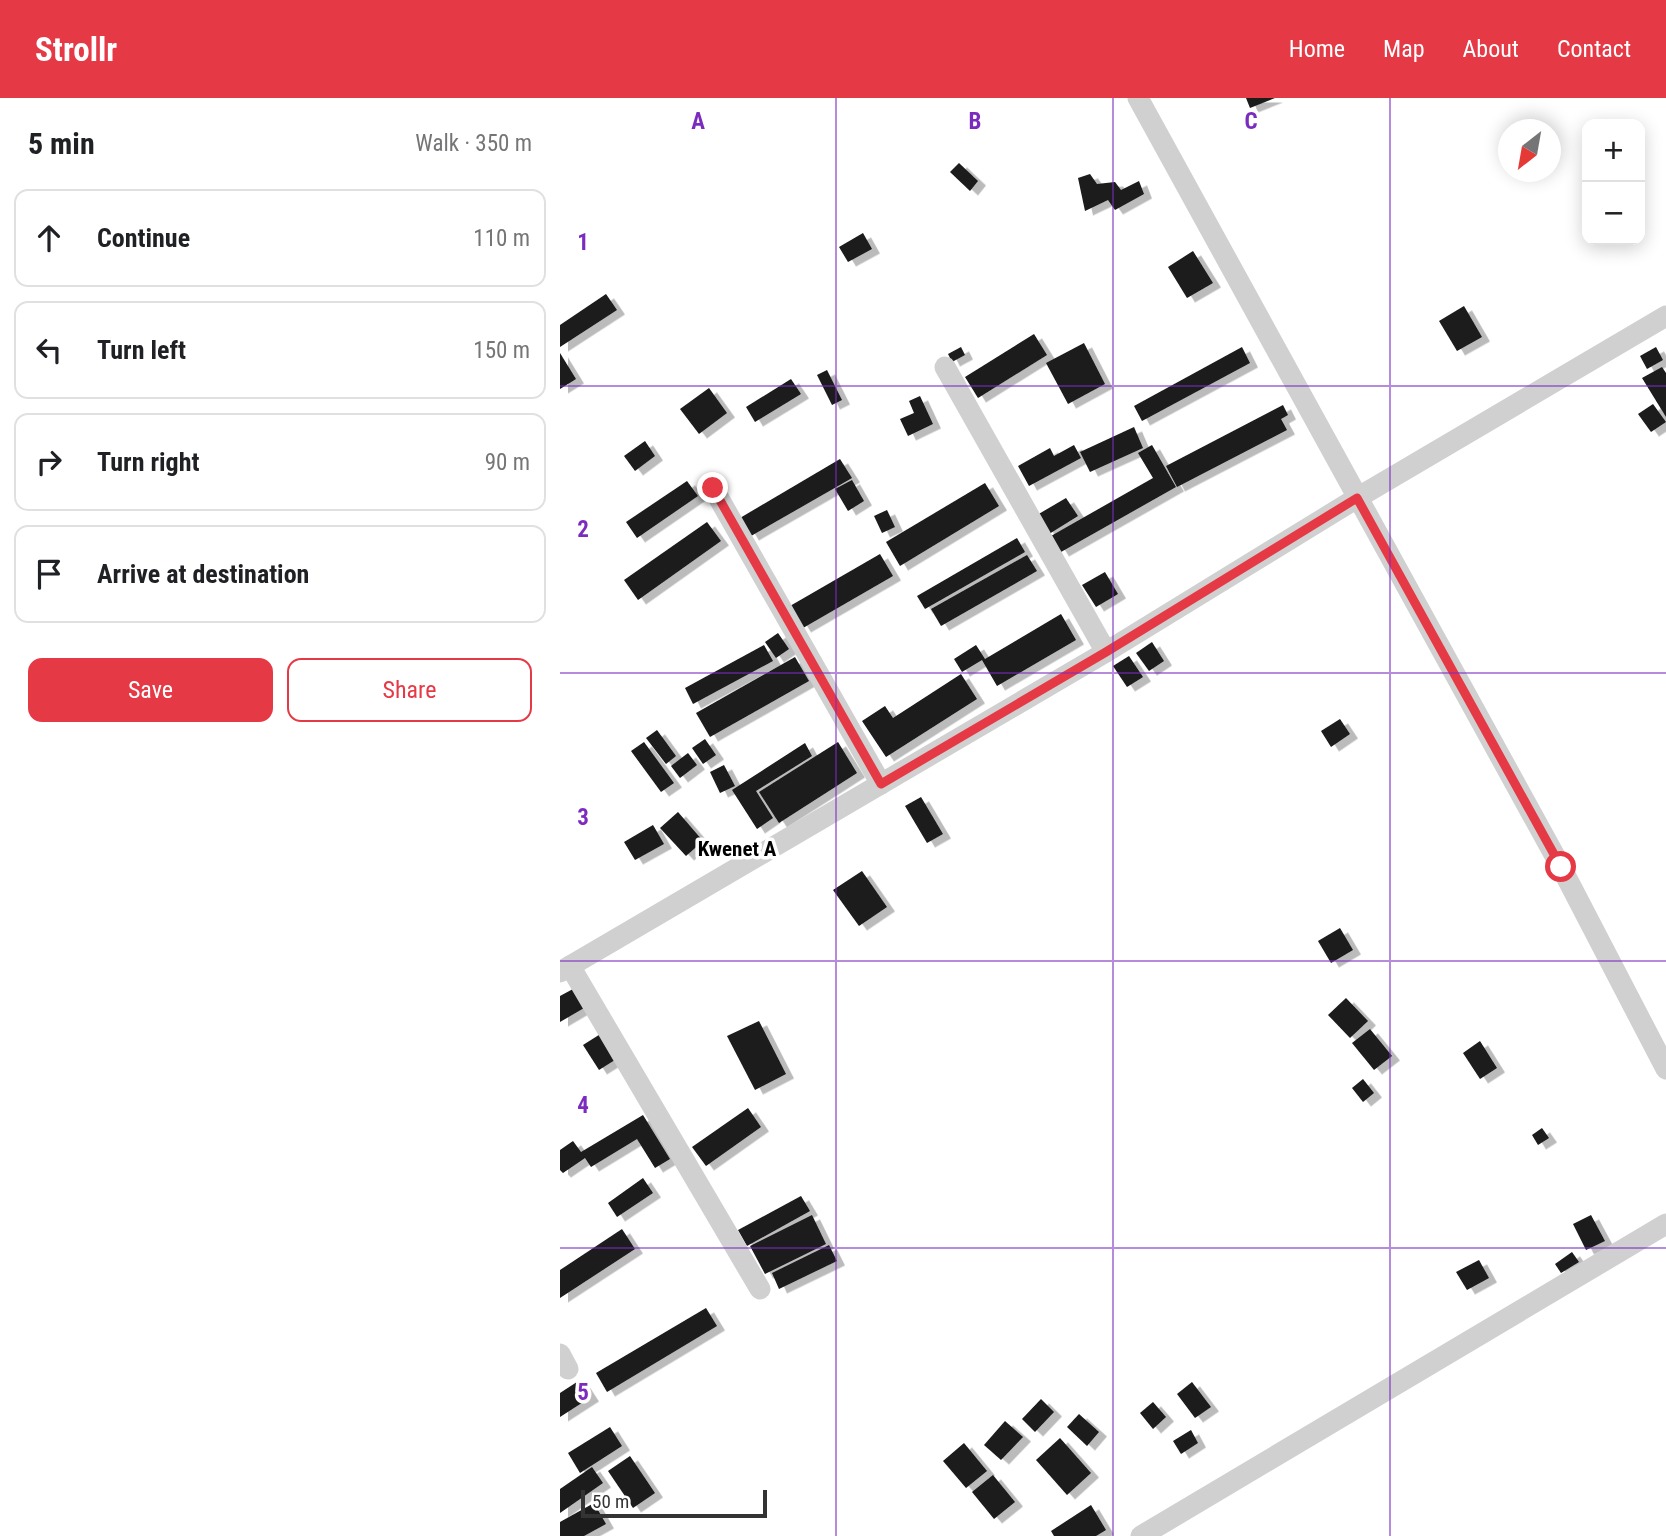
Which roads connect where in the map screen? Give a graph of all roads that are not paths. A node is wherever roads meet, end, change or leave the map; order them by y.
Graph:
1 (1138, 98) edge
2 (1666, 316) edge
3 (945, 367) dead end
4 (713, 488) dead end
5 (1357, 498) junction
6 (1106, 652) junction
7 (881, 784) junction
8 (565, 969) edge
9 (1666, 1069) edge
10 (1666, 1224) edge
11 (760, 1289) dead end
12 (1141, 1536) edge

1 - 5 street
2 - 5 street
3 - 6 street
4 - 7 street
5 - 6 street
5 - 9 street
6 - 7 street
7 - 8 street
8 - 11 street
10 - 12 street

